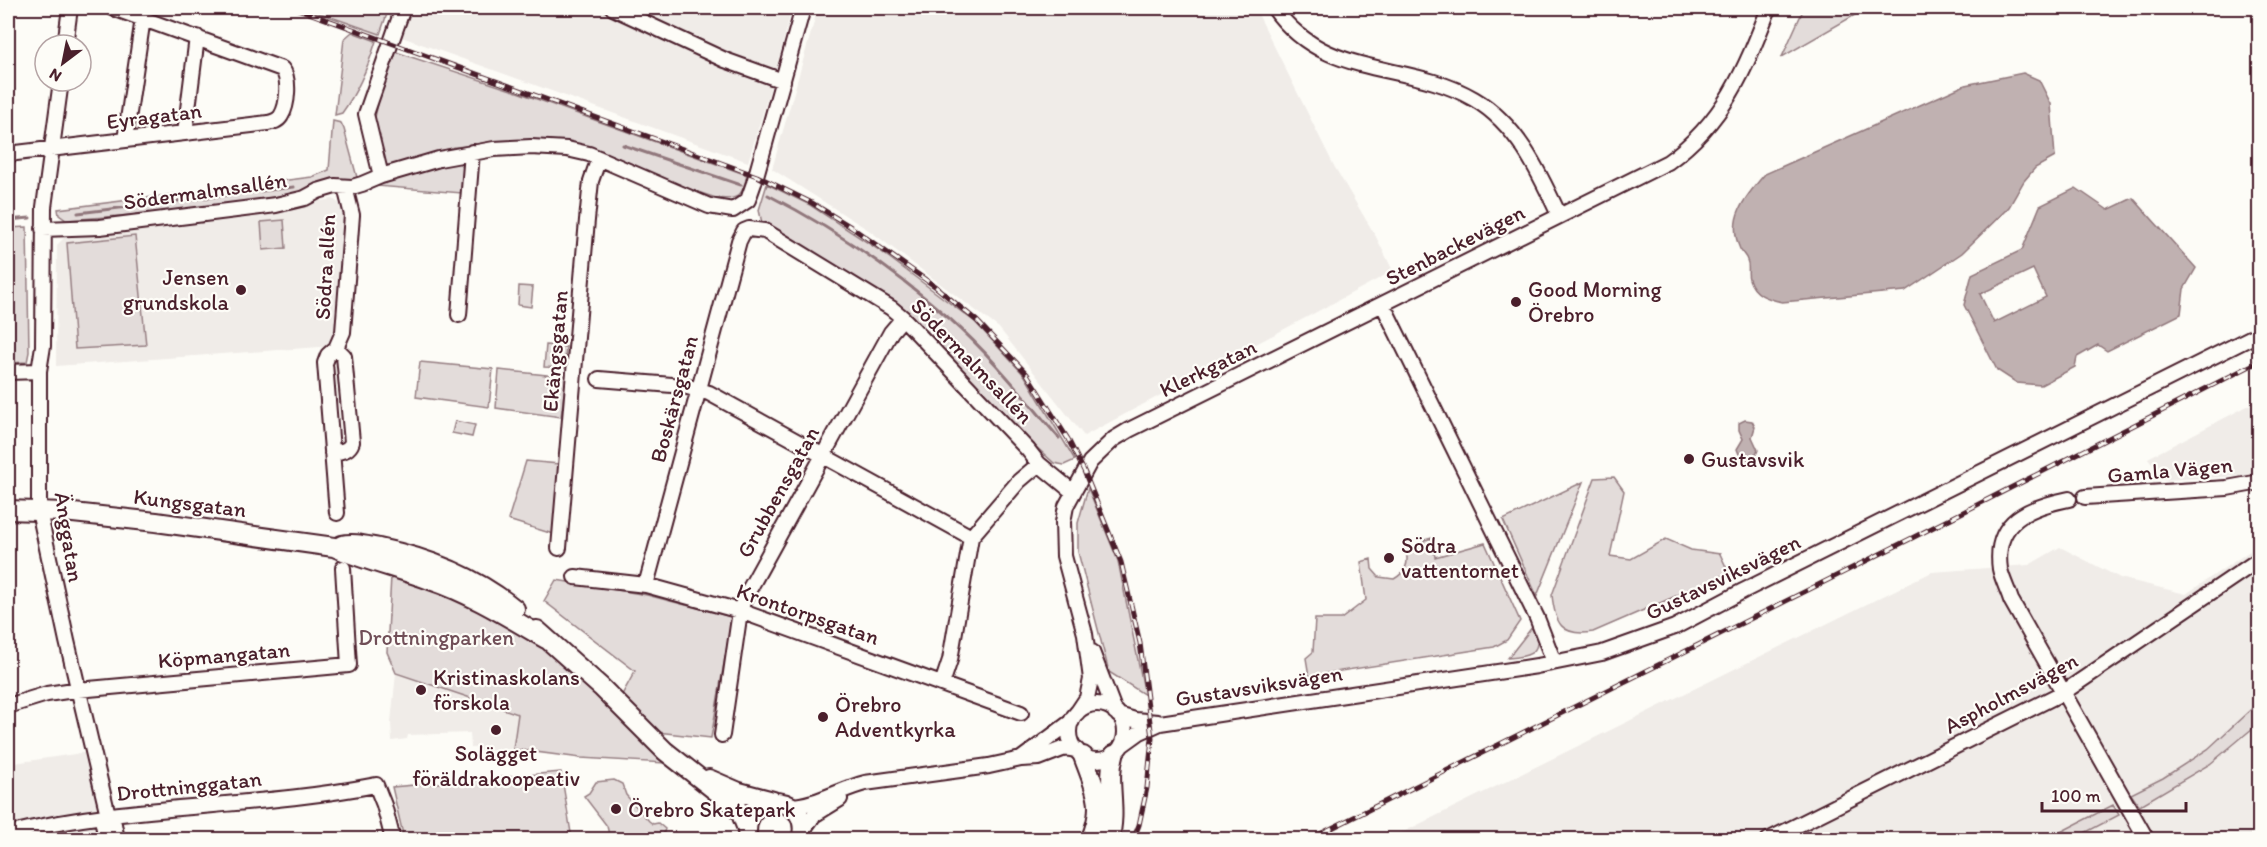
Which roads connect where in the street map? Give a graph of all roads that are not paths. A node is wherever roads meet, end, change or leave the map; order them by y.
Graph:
1 (70, 8) edge
2 (113, 8) edge
3 (403, 8) edge
4 (613, 8) edge
5 (803, 8) edge
6 (1274, 8) edge
7 (1769, 8) edge
8 (143, 18) junction
9 (67, 33) edge
10 (197, 37) junction
11 (783, 81) junction
12 (59, 93) edge
13 (185, 133) junction
14 (125, 140) junction
15 (52, 148) junction
16 (472, 152) junction
17 (8, 154) edge
18 (599, 158) junction
19 (381, 176) junction
20 (345, 187) junction
21 (738, 208) junction
22 (1559, 215) junction
23 (44, 229) junction
24 (749, 229) junction
25 (1383, 305) junction
26 (459, 315) dead end
27 (903, 318) junction
28 (2259, 333) edge
29 (336, 348) junction
30 (39, 371) junction
31 (8, 372) edge
32 (599, 379) dead end
33 (698, 390) junction
34 (332, 453) junction
35 (823, 455) junction
36 (1039, 464) junction
37 (2259, 482) edge
38 (1073, 492) junction
39 (2085, 497) dead end
40 (2069, 499) dead end
41 (8, 510) edge
42 (39, 511) junction
43 (338, 513) dead end
44 (971, 537) junction
45 (559, 548) dead end
46 (2259, 559) edge
47 (343, 568) dead end
48 (575, 577) dead end
49 (646, 585) junction
50 (740, 611) junction
51 (1085, 634) junction
52 (1554, 662) junction
53 (942, 684) junction
54 (78, 690) junction
55 (2064, 692) junction
56 (8, 706) edge
57 (1021, 713) dead end
58 (1117, 713) junction
59 (1074, 717) junction
60 (1160, 723) junction
61 (722, 735) dead end
62 (1118, 750) junction
63 (1080, 753) junction
64 (1021, 759) junction
65 (681, 765) junction
66 (829, 799) junction
67 (789, 804) junction
68 (108, 815) junction
69 (804, 833) edge
70 (8, 834) edge
71 (748, 834) edge
72 (106, 840) edge
73 (117, 840) edge
74 (393, 840) edge
75 (1090, 840) edge
76 (1109, 840) edge
77 (1768, 840) edge
78 (2147, 840) edge

1 - 9 street
2 - 8 street
3 - 19 street
4 - 11 street
5 - 11 street
6 - 22 street
7 - 22 street, Stenbackevägen
8 - 10 street
8 - 14 street
10 - 13 street
10 - 13 street, Eyragatan
11 - 21 street
12 - 15 street, Änggatan
13 - 14 street, Eyragatan
14 - 15 street, Eyragatan
15 - 17 street, Eyragatan
15 - 23 street, Änggatan
16 - 18 street, Södermalmsallén
16 - 19 street, Södermalmsallén
16 - 26 street
18 - 21 street, Södermalmsallén
18 - 45 street, Ekängsgatan
19 - 20 street, Södermalmsallén
20 - 23 street, Södermalmsallén
20 - 29 street, Södra allén
21 - 24 street
22 - 25 street, Stenbackevägen
23 - 30 street, Änggatan
24 - 27 street, Södermalmsallén
24 - 33 street, Boskärsgatan
25 - 38 street, Klerkgatan
25 - 52 street, Stenbackevägen
27 - 35 street, Grubbensgatan
27 - 36 street, Södermalmsallén
28 - 52 street, Gustavsviksvägen
29 - 34 street, Södra allén
29 - 34 street, Södra allén
30 - 31 street
30 - 42 street, Änggatan
32 - 33 street
33 - 35 street
33 - 49 street, Boskärsgatan
34 - 43 street, Södra allén
35 - 44 street
35 - 50 street, Grubbensgatan
36 - 38 street, Södermalmsallén
36 - 44 street
37 - 39 street, Gamla Vägen
38 - 51 street
40 - 55 street
41 - 42 main road, Kungsgatan
42 - 54 street, Änggatan
42 - 65 main road, Kungsgatan
44 - 53 street
46 - 55 street, Aspholmsvägen
47 - 54 street, Köpmangatan
48 - 49 street, Krontorpsgatan
49 - 50 street, Krontorpsgatan
50 - 53 street, Krontorpsgatan
50 - 61 street, Grubbensgatan
51 - 58 street
51 - 59 street
52 - 60 street, Gustavsviksvägen
53 - 57 street, Krontorpsgatan
54 - 56 street, Köpmangatan
54 - 68 street, Änggatan
55 - 77 street, Aspholmsvägen
55 - 78 street
58 - 59 street
58 - 60 street, Gustavsviksvägen
58 - 62 street
59 - 63 street
59 - 64 street
60 - 62 street, Gustavsviksvägen
62 - 63 street
62 - 76 main road
63 - 64 street
63 - 75 main road
64 - 66 street
65 - 67 main road, Kungsgatan
65 - 71 main road, Kungsgatan
66 - 67 street
66 - 69 street
67 - 69 main road
67 - 71 main road
68 - 70 street, Drottninggatan
68 - 72 street, Änggatan
68 - 73 street, Änggatan
68 - 74 street, Drottninggatan

